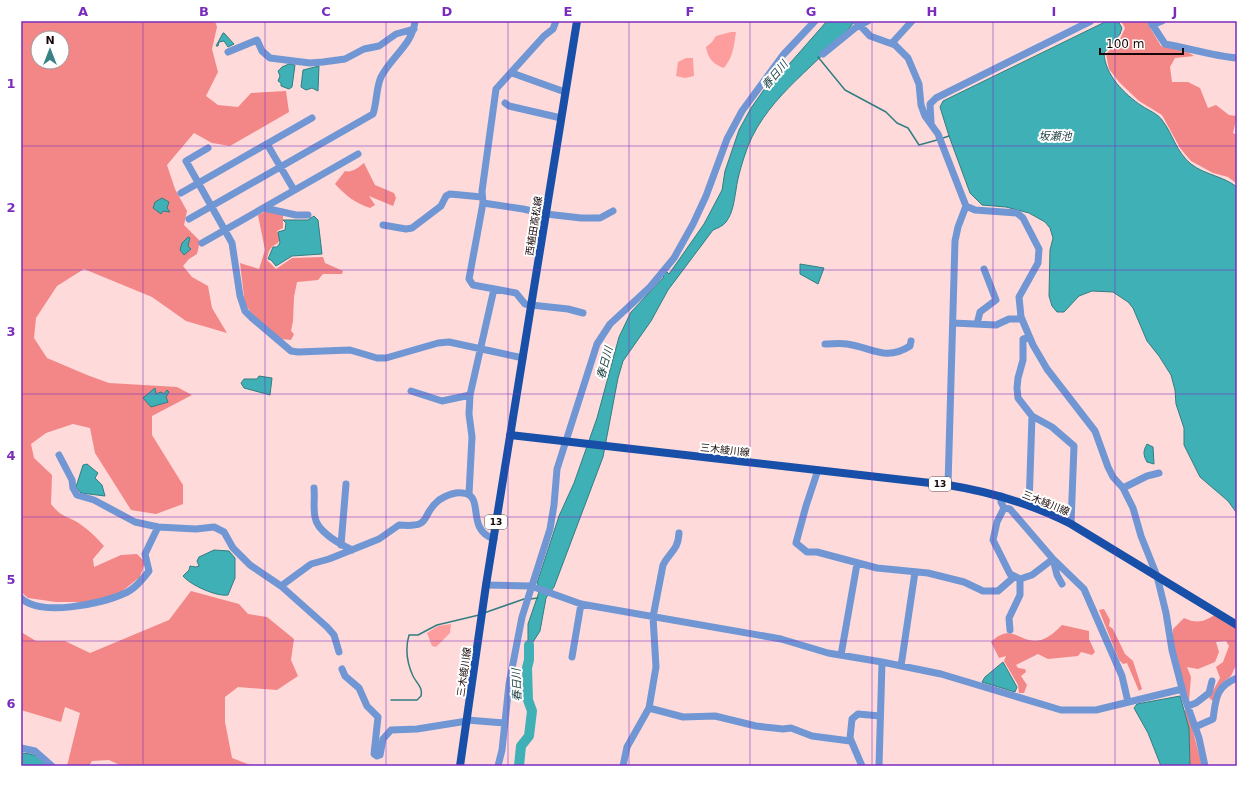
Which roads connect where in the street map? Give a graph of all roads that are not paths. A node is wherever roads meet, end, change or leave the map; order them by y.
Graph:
1 (415, 21) edge
2 (556, 21) edge
3 (577, 21) edge
4 (815, 21) edge
5 (868, 21) edge
6 (912, 21) edge
7 (1091, 21) edge
8 (1162, 21) edge
9 (1151, 23) edge
10 (859, 24) edge
11 (414, 29) junction
12 (892, 43) junction
13 (228, 52) dead end
14 (823, 54) dead end
15 (1237, 58) edge
16 (512, 73) junction
17 (565, 92) junction
18 (505, 103) dead end
19 (312, 118) dead end
20 (561, 118) junction
21 (932, 126) junction
22 (267, 144) junction
23 (208, 148) dead end
24 (358, 154) dead end
25 (281, 167) junction
26 (199, 183) junction
27 (294, 190) junction
28 (181, 193) dead end
29 (483, 200) junction
30 (966, 206) junction
31 (212, 207) junction
32 (264, 208) junction
33 (613, 211) dead end
34 (546, 214) junction
35 (308, 215) dead end
36 (189, 219) dead end
37 (383, 225) dead end
38 (225, 230) junction
39 (202, 243) dead end
40 (984, 268) dead end
41 (494, 289) junction
42 (531, 305) junction
43 (583, 313) dead end
44 (1022, 320) junction
45 (953, 323) junction
46 (977, 324) junction
47 (1029, 337) junction
48 (911, 341) dead end
49 (825, 344) dead end
50 (480, 350) junction
51 (523, 358) junction
52 (411, 391) dead end
53 (470, 395) junction
54 (1032, 416) junction
55 (510, 435) junction
56 (566, 442) junction
57 (58, 455) dead end
58 (818, 470) junction
59 (1159, 473) dead end
60 (346, 484) dead end
61 (948, 485) junction
62 (314, 488) dead end
63 (1123, 488) junction
64 (469, 494) junction
65 (1001, 496) junction
66 (1029, 506) junction
67 (1004, 508) junction
68 (1071, 524) junction
69 (158, 527) junction
70 (679, 534) dead end
71 (494, 539) junction
72 (341, 545) junction
73 (352, 550) junction
74 (1053, 560) junction
75 (857, 564) junction
76 (915, 572) junction
77 (1157, 576) junction
78 (1017, 578) junction
79 (1062, 584) dead end
80 (486, 585) junction
81 (281, 586) junction
82 (532, 586) junction
83 (21, 598) edge
84 (581, 604) junction
85 (653, 618) junction
86 (1237, 624) edge
87 (1010, 630) dead end
88 (339, 652) dead end
89 (841, 655) junction
90 (572, 657) dead end
91 (882, 662) junction
92 (901, 666) junction
93 (342, 668) dead end
94 (1237, 678) edge
95 (1212, 681) dead end
96 (1182, 689) junction
97 (1128, 702) junction
98 (1188, 706) junction
99 (649, 708) junction
100 (880, 716) junction
101 (467, 721) junction
102 (504, 723) junction
103 (1195, 727) junction
104 (850, 741) junction
105 (21, 748) edge
106 (52, 766) edge
107 (460, 766) edge
108 (498, 766) edge
109 (623, 766) edge
110 (862, 766) edge
111 (879, 766) edge
112 (1205, 766) edge

1 - 11 street
2 - 16 street
3 - 17 main road, 西植田高松線
4 - 56 street
5 - 10 street
6 - 12 street
7 - 21 street
8 - 9 street
9 - 15 street
10 - 12 street
10 - 14 street
11 - 13 street
11 - 25 street
12 - 21 street
16 - 17 street
16 - 29 street
17 - 20 main road, 西植田高松線
18 - 20 street
19 - 22 street
20 - 34 main road, 西植田高松線
21 - 30 street
22 - 25 street
22 - 26 street
23 - 26 street
24 - 27 street
25 - 27 street
25 - 31 street
26 - 28 street
26 - 31 street
27 - 32 street
29 - 34 street
29 - 37 street
29 - 41 street
30 - 44 street
30 - 45 street
31 - 36 street
31 - 38 street
32 - 35 street
32 - 38 street
33 - 34 street
34 - 42 main road, 西植田高松線
38 - 39 street
38 - 50 street
40 - 46 street
41 - 42 street
41 - 50 street
42 - 43 street
42 - 51 main road, 西植田高松線
44 - 46 street
44 - 47 street
45 - 46 street
45 - 61 street
47 - 54 street
47 - 63 street
48 - 49 street
50 - 51 street
50 - 53 street
51 - 55 main road, 西植田高松線
52 - 53 street
53 - 64 street
54 - 66 street
54 - 68 street
55 - 56 main road, 三木綾川線 / 13
55 - 71 main road, 三木綾川線 / 13
56 - 58 main road, 三木綾川線 / 13
56 - 82 street
57 - 69 street
58 - 61 main road, 三木綾川線 / 13
58 - 75 street
59 - 63 street
60 - 72 street
61 - 65 main road, 三木綾川線 / 13
62 - 72 street
63 - 77 street
64 - 71 street
64 - 73 street
65 - 66 main road, 三木綾川線 / 13
65 - 67 street
66 - 68 main road, 三木綾川線 / 13
67 - 74 street
67 - 78 street
68 - 77 main road, 三木綾川線 / 13
69 - 81 street
69 - 83 street
70 - 85 street
71 - 80 main road, 三木綾川線 / 13
72 - 73 street
73 - 81 street
74 - 78 street
74 - 79 street
74 - 97 street
75 - 76 street
75 - 89 street
76 - 78 street
76 - 92 street
77 - 86 main road, 三木綾川線 / 13
77 - 96 street
78 - 87 street
80 - 82 street
80 - 101 main road, 三木綾川線 / 13
81 - 88 street
82 - 84 street
82 - 102 street
84 - 85 street
84 - 90 street
85 - 89 street
85 - 99 street
89 - 91 street
91 - 92 street
91 - 100 street
92 - 97 street
93 - 101 street
94 - 103 street
95 - 98 street
96 - 97 street
96 - 98 street
98 - 103 street
99 - 104 street
99 - 109 street
100 - 104 street
100 - 111 street
101 - 102 street
101 - 107 main road, 三木綾川線 / 13
102 - 108 street
103 - 112 street
104 - 110 street
105 - 106 street

